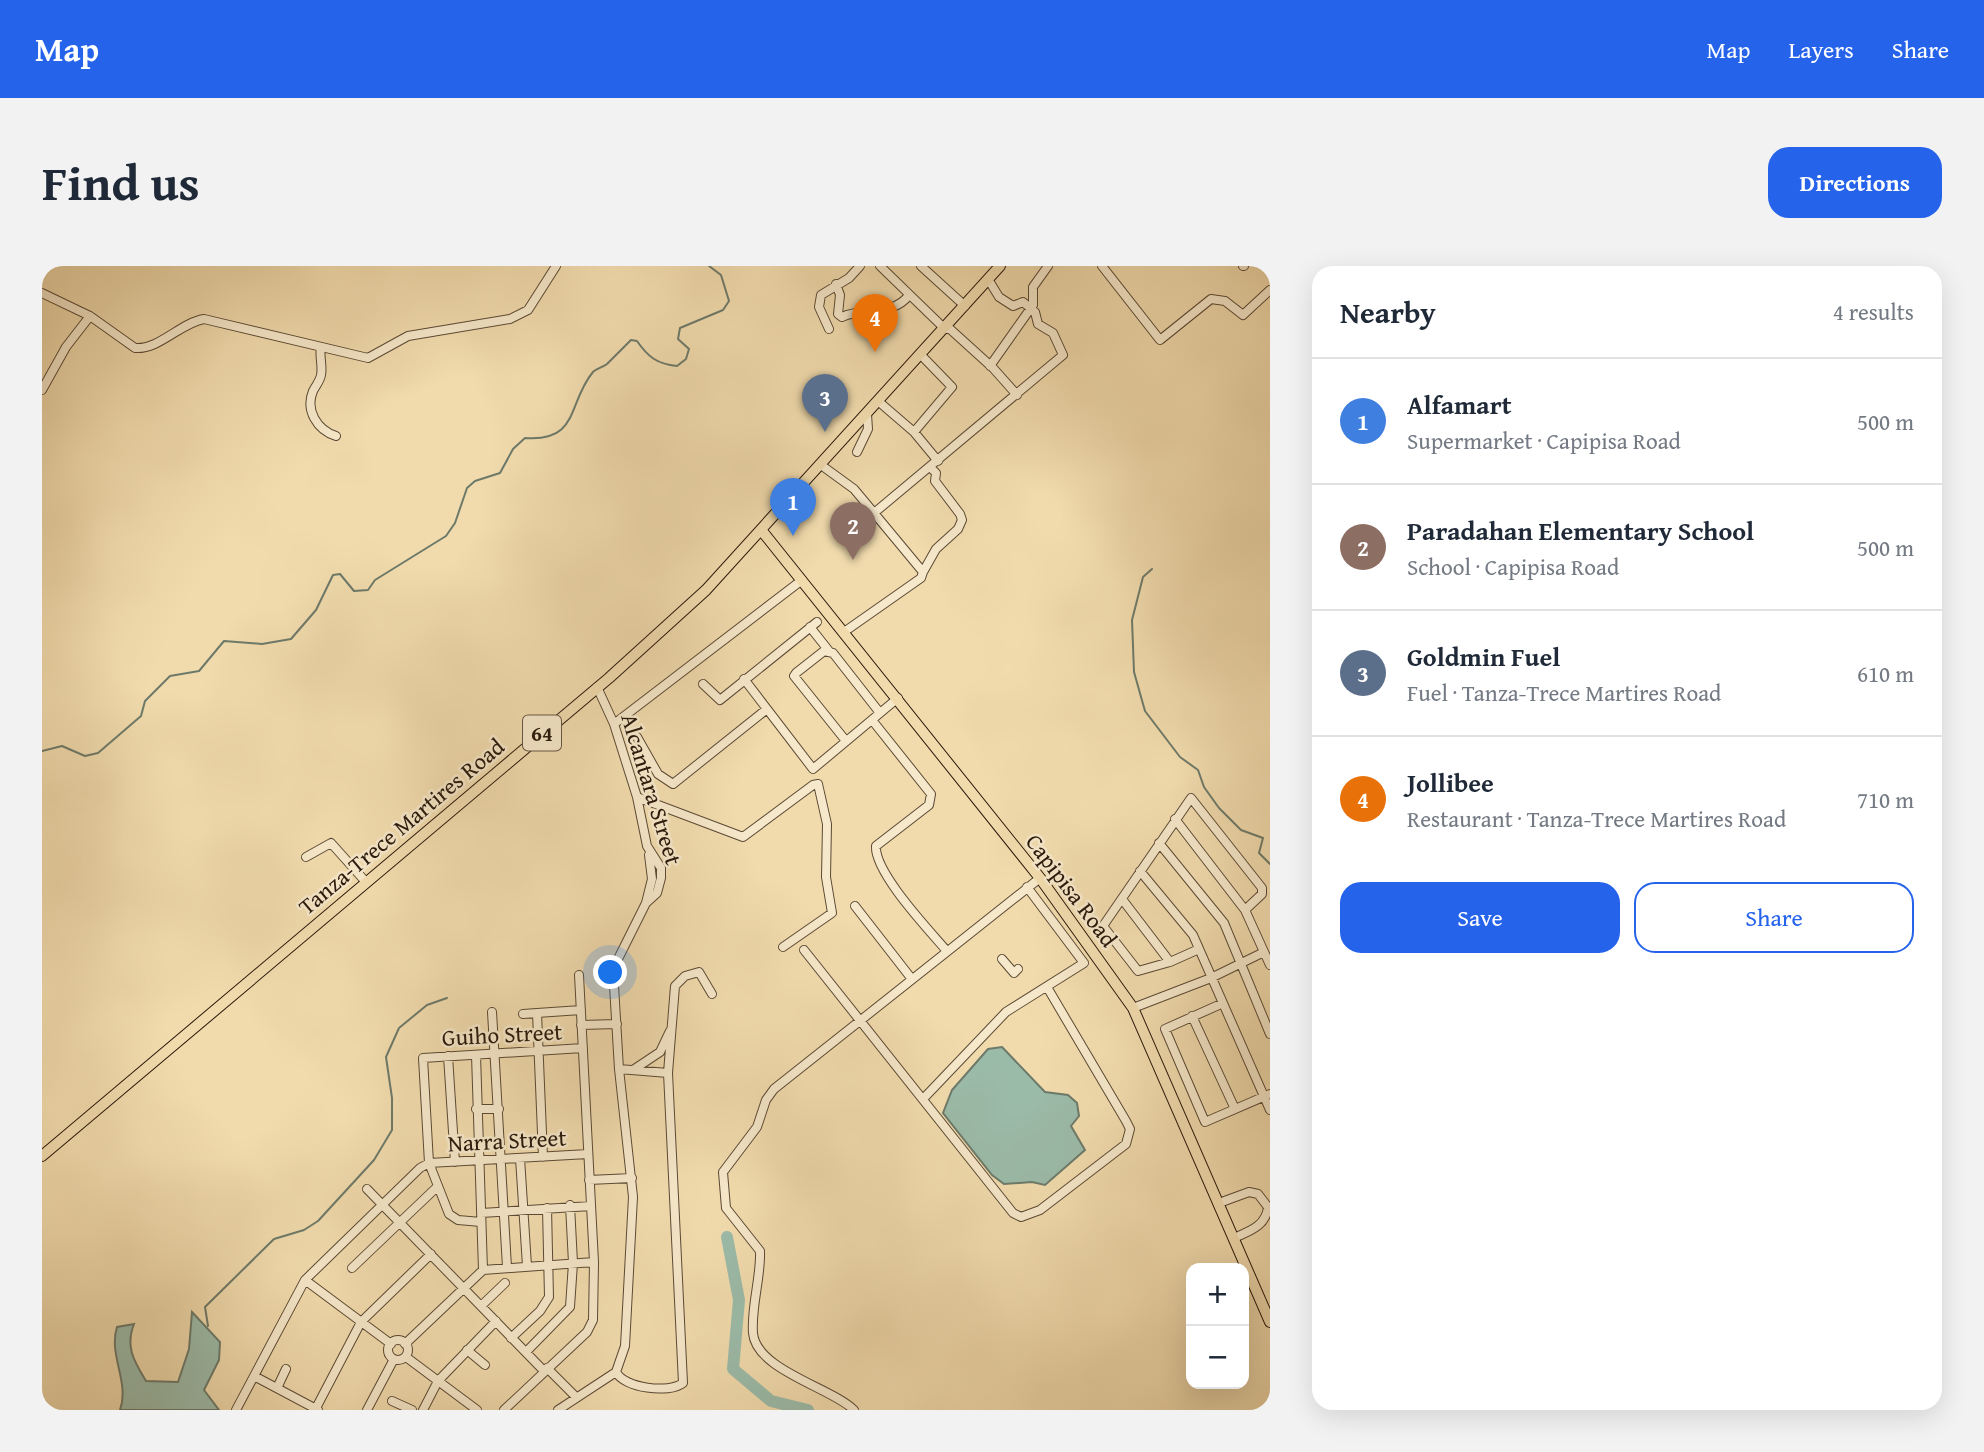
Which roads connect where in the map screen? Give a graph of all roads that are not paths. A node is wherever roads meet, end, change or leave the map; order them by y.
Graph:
1 (556, 266) edge
2 (860, 266) edge
3 (880, 266) edge
4 (921, 266) edge
5 (1000, 266) edge
6 (1048, 266) edge
7 (1102, 266) edge
8 (988, 279) junction
9 (836, 284) junction
10 (1270, 290) edge
11 (42, 293) edge
12 (909, 295) junction
13 (965, 306) junction
14 (1031, 307) junction
15 (90, 316) junction
16 (829, 329) dead end
17 (945, 329) junction
18 (321, 347) junction
19 (921, 355) junction
20 (990, 366) junction
21 (42, 390) edge
22 (1017, 395) junction
23 (878, 401) junction
24 (867, 414) junction
25 (914, 432) junction
26 (336, 436) dead end
27 (857, 452) dead end
28 (938, 461) junction
29 (821, 465) junction
30 (930, 467) junction
31 (874, 513) junction
32 (762, 531) junction
33 (923, 572) junction
34 (802, 580) junction
35 (844, 632) junction
36 (829, 651) junction
37 (744, 679) junction
38 (704, 684) dead end
39 (597, 687) junction
40 (898, 698) junction
41 (767, 709) junction
42 (880, 713) junction
43 (872, 720) junction
44 (614, 724) junction
45 (637, 737) dead end
46 (846, 741) junction
47 (637, 797) junction
48 (1175, 819) junction
49 (1159, 843) junction
50 (306, 858) dead end
51 (1140, 871) junction
52 (1040, 878) junction
53 (365, 881) junction
54 (1027, 887) junction
55 (1122, 899) junction
56 (855, 906) dead end
57 (1245, 910) junction
58 (783, 947) dead end
59 (1199, 949) junction
60 (804, 950) dead end
61 (946, 950) junction
62 (1264, 952) junction
63 (1002, 959) dead end
64 (1170, 962) junction
65 (1239, 965) junction
66 (1270, 965) edge
67 (1018, 969) dead end
68 (579, 975) dead end
69 (911, 978) junction
70 (1211, 978) junction
71 (1047, 987) junction
72 (712, 994) dead end
73 (1221, 1004) junction
74 (1133, 1008) junction
75 (581, 1010) junction
76 (492, 1012) dead end
77 (537, 1013) junction
78 (523, 1014) dead end
79 (1192, 1016) junction
80 (858, 1019) junction
81 (617, 1024) junction
82 (581, 1025) junction
83 (673, 1025) junction
84 (1270, 1034) edge
85 (583, 1048) junction
86 (539, 1051) junction
87 (496, 1054) junction
88 (476, 1055) junction
89 (448, 1056) junction
90 (619, 1069) junction
91 (633, 1070) junction
92 (668, 1073) junction
93 (1267, 1095) edge
94 (923, 1098) junction
95 (499, 1109) junction
96 (1235, 1109) junction
97 (476, 1110) junction
98 (1270, 1111) edge
99 (588, 1154) junction
100 (42, 1156) edge
101 (542, 1157) junction
102 (520, 1158) junction
103 (501, 1159) junction
104 (477, 1160) junction
105 (455, 1162) junction
106 (429, 1163) junction
107 (632, 1178) junction
108 (589, 1180) junction
109 (438, 1186) junction
110 (367, 1189) dead end
111 (1219, 1203) junction
112 (1268, 1203) edge
113 (382, 1204) junction
114 (570, 1205) junction
115 (591, 1206) junction
116 (523, 1208) junction
117 (547, 1208) junction
118 (503, 1210) junction
119 (481, 1217) junction
120 (399, 1222) junction
121 (1234, 1238) junction
122 (430, 1254) junction
123 (594, 1262) junction
124 (573, 1263) junction
125 (550, 1265) junction
126 (527, 1266) junction
127 (507, 1267) junction
128 (352, 1268) dead end
129 (483, 1270) junction
130 (305, 1280) junction
131 (505, 1283) dead end
132 (463, 1288) junction
133 (481, 1306) junction
134 (496, 1321) junction
135 (361, 1322) junction
136 (1270, 1322) edge
137 (511, 1338) junction
138 (391, 1344) junction
139 (405, 1344) junction
140 (467, 1350) junction
141 (526, 1352) junction
142 (406, 1357) junction
143 (394, 1359) junction
144 (485, 1365) dead end
145 (286, 1369) dead end
146 (546, 1369) junction
147 (616, 1372) junction
148 (254, 1376) junction
149 (438, 1381) junction
150 (277, 1388) junction
151 (576, 1397) junction
152 (396, 1405) edge
153 (316, 1409) edge
154 (236, 1410) edge
155 (367, 1410) edge
156 (412, 1410) edge
157 (423, 1410) edge
158 (477, 1410) edge
159 (504, 1410) edge
160 (558, 1410) edge
161 (854, 1410) edge

1 - 18 street
2 - 9 street
3 - 12 street
4 - 13 street
5 - 8 main road, Tanza-Trece Martires Road / 64
6 - 14 street
7 - 10 street
8 - 13 main road, Tanza-Trece Martires Road / 64
8 - 14 street
9 - 12 street
9 - 16 street
11 - 15 street
12 - 17 street
13 - 17 main road, Tanza-Trece Martires Road / 64
14 - 20 street
14 - 22 street
15 - 18 street
15 - 21 street
17 - 19 main road, Tanza-Trece Martires Road / 64
17 - 20 street
18 - 26 street
19 - 23 main road, Tanza-Trece Martires Road / 64
19 - 25 street
20 - 22 street
22 - 28 street
23 - 24 main road, Tanza-Trece Martires Road / 64
23 - 25 street
24 - 27 street
24 - 29 main road, Tanza-Trece Martires Road / 64
25 - 28 street
28 - 30 street
29 - 31 street
29 - 32 main road, Tanza-Trece Martires Road / 64
30 - 31 street
30 - 33 street
31 - 33 street
32 - 34 main road, Capipisa Road
32 - 39 main road, Tanza-Trece Martires Road / 64
33 - 35 street
34 - 35 main road, Capipisa Road
34 - 44 street
35 - 40 main road, Capipisa Road
36 - 37 street
36 - 42 street
36 - 46 street
37 - 38 street
37 - 41 street
39 - 44 street, Alcantara Street
39 - 53 main road, Tanza-Trece Martires Road / 64
40 - 42 street
40 - 52 main road, Capipisa Road
41 - 45 street
41 - 46 street
42 - 43 street
43 - 46 street
43 - 61 street
44 - 47 street, Alcantara Street
47 - 58 street
47 - 81 street, Alcantara Street
48 - 49 street
48 - 57 street
48 - 57 street
49 - 51 street
49 - 65 street
50 - 53 street
51 - 55 street
51 - 59 street
52 - 54 street
52 - 74 main road, Capipisa Road
53 - 100 main road, Tanza-Trece Martires Road / 64
54 - 61 street
54 - 71 street
55 - 64 street
55 - 64 street
56 - 69 street
57 - 62 street
59 - 64 street
59 - 70 street
60 - 80 street
61 - 69 street
62 - 65 street
62 - 66 street
63 - 67 street
65 - 70 street
65 - 84 street
68 - 75 street
69 - 80 street
70 - 73 street
70 - 74 street
71 - 94 street
71 - 94 street
72 - 83 street
73 - 79 street
73 - 93 street
74 - 111 main road, Capipisa Road
75 - 77 street
75 - 82 street
76 - 87 street
77 - 78 street
77 - 86 street
79 - 96 street
79 - 96 street
80 - 94 street
80 - 161 street
81 - 82 street
81 - 90 street, Alcantara Street
82 - 85 street
83 - 91 street
83 - 92 street
85 - 86 street, Guiho Street
85 - 99 street
86 - 87 street, Guiho Street
86 - 101 street
87 - 88 street, Guiho Street
87 - 95 street
88 - 89 street, Guiho Street
88 - 97 street
89 - 105 street
89 - 106 street, Guiho Street
90 - 91 street
90 - 107 street, Alcantara Street
91 - 92 street
92 - 147 street
93 - 96 street
93 - 98 street
95 - 97 street
95 - 103 street
97 - 104 street
99 - 101 street, Narra Street
99 - 108 street
101 - 102 street, Narra Street
102 - 103 street, Narra Street
102 - 116 street
103 - 104 street, Narra Street
103 - 118 street
104 - 105 street, Narra Street
104 - 119 street
105 - 106 street, Narra Street
106 - 109 street
106 - 113 street
107 - 108 street
107 - 147 street, Alcantara Street
108 - 115 street
109 - 119 street
109 - 120 street
110 - 113 street
111 - 112 street
111 - 121 main road, Capipisa Road
112 - 121 street
113 - 120 street
113 - 130 street
114 - 115 street
114 - 117 street
114 - 124 street
115 - 123 street
116 - 117 street
116 - 118 street
116 - 126 street
117 - 125 street
118 - 119 street
118 - 127 street
119 - 129 street
120 - 122 street
120 - 128 street
121 - 136 main road, Capipisa Road
122 - 132 street
122 - 135 street
123 - 124 street
123 - 146 street
124 - 125 street
124 - 141 street
125 - 126 street
125 - 137 street
126 - 127 street
127 - 129 street
129 - 132 street
130 - 135 street
130 - 148 street
131 - 133 street
132 - 133 street
132 - 139 street
133 - 134 street
134 - 137 street
134 - 140 street
135 - 138 street
135 - 153 street
137 - 141 street
138 - 139 street
138 - 143 street
139 - 142 street
140 - 144 street
140 - 149 street
141 - 146 street
142 - 143 street
142 - 149 street
143 - 155 street
145 - 150 street
146 - 151 street
146 - 159 street
147 - 151 street
148 - 150 street
148 - 154 street
149 - 157 street
149 - 158 street
150 - 153 street
151 - 160 street
152 - 156 street

